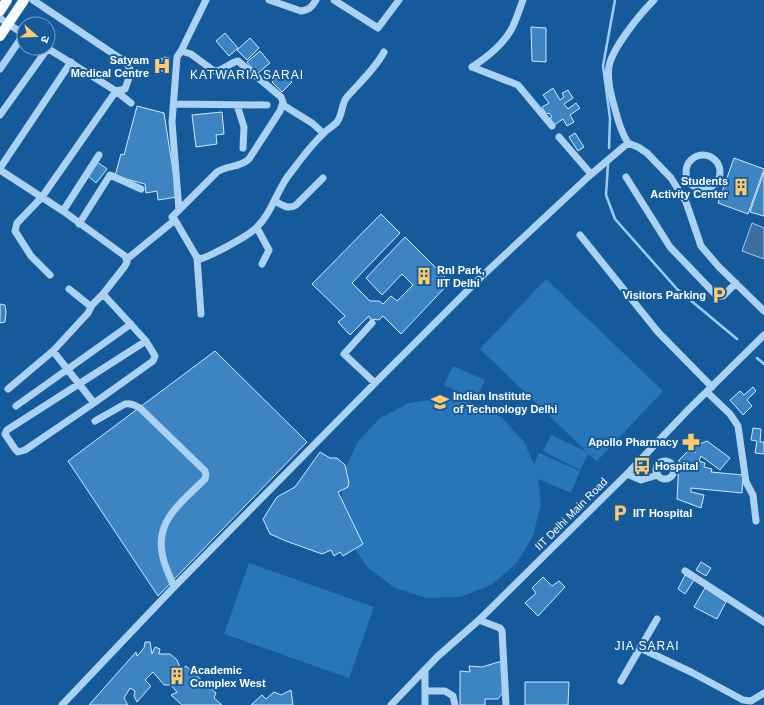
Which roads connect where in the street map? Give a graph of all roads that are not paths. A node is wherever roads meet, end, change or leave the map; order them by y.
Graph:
1 (7, 0) edge
2 (24, 0) edge
3 (33, 0) edge
4 (206, 0) edge
5 (269, 0) edge
6 (316, 0) edge
7 (334, 0) edge
8 (399, 0) edge
9 (523, 0) edge
10 (654, 0) edge
11 (0, 11) edge
12 (4, 21) edge
13 (16, 29) edge
14 (0, 36) edge
15 (16, 46) edge
16 (181, 51) junction
17 (384, 52) dead end
18 (56, 53) edge
19 (42, 56) edge
20 (71, 62) junction
21 (0, 69) edge
22 (116, 91) junction
23 (131, 103) dead end
24 (174, 104) junction
25 (237, 104) junction
26 (267, 105) dead end
27 (283, 105) junction
28 (0, 115) edge
29 (552, 126) dead end
30 (323, 133) junction
31 (559, 137) dead end
32 (628, 143) junction
33 (243, 148) dead end
34 (99, 155) dead end
35 (0, 169) edge
36 (685, 173) junction
37 (591, 174) junction
38 (626, 177) dead end
39 (323, 178) dead end
40 (674, 183) junction
41 (141, 189) dead end
42 (42, 197) junction
43 (274, 201) junction
44 (179, 210) junction
45 (63, 211) junction
46 (175, 220) junction
47 (79, 224) junction
48 (257, 228) junction
49 (580, 235) dead end
50 (197, 258) junction
51 (127, 259) junction
52 (262, 264) dead end
53 (50, 275) dead end
54 (736, 283) junction
55 (69, 289) dead end
56 (103, 294) junction
57 (92, 305) junction
58 (764, 312) edge
59 (201, 314) dead end
60 (372, 323) dead end
61 (131, 324) junction
62 (764, 335) edge
63 (146, 341) junction
64 (53, 351) junction
65 (67, 369) junction
66 (374, 383) junction
67 (79, 384) junction
68 (8, 389) dead end
69 (709, 389) junction
70 (94, 403) junction
71 (16, 406) dead end
72 (95, 422) dead end
73 (627, 474) junction
74 (658, 475) dead end
75 (756, 521) dead end
76 (685, 571) dead end
77 (174, 588) junction
78 (657, 619) dead end
79 (479, 620) junction
80 (764, 622) edge
81 (640, 648) junction
82 (425, 670) junction
83 (621, 681) dead end
84 (425, 692) junction
85 (764, 693) edge
86 (62, 705) edge
87 (392, 705) edge
88 (426, 705) edge
89 (455, 705) edge
90 (506, 705) edge

1 - 11 main road
2 - 12 main road
3 - 22 street
4 - 16 street
5 - 6 street
7 - 8 street
9 - 29 street
10 - 32 street
12 - 13 street
12 - 14 main road
15 - 21 street
16 - 24 street
16 - 27 street
17 - 30 street
18 - 20 street
19 - 28 street
20 - 22 street
20 - 35 street
22 - 23 street
22 - 42 street
24 - 25 street
24 - 44 street
25 - 26 street
25 - 33 street
27 - 30 street
27 - 44 street
30 - 43 street
31 - 37 street
32 - 37 street
32 - 40 street
34 - 45 street
35 - 42 street
36 - 36 street
36 - 40 street
37 - 66 street
38 - 54 street
39 - 43 street
40 - 54 street
41 - 47 street
42 - 45 street
42 - 53 street
43 - 48 street
44 - 46 street
45 - 47 street
46 - 50 street
46 - 51 street
47 - 51 street
48 - 50 street
48 - 52 street
49 - 69 street
50 - 59 street
51 - 56 street
54 - 58 street
55 - 57 street
56 - 57 street
56 - 61 street
57 - 64 street
60 - 66 street
61 - 63 street
61 - 65 street
62 - 69 street, IIT Delhi Main Road
63 - 67 street
63 - 70 street
64 - 65 street
64 - 68 street
65 - 67 street
65 - 71 street
66 - 77 street
67 - 70 street
67 - 70 street
69 - 73 street, IIT Delhi Main Road
69 - 75 street
72 - 77 street
73 - 74 street
73 - 79 street, IIT Delhi Main Road
76 - 80 street
77 - 86 street
78 - 81 street
79 - 82 street, IIT Delhi Main Road
79 - 90 street
81 - 83 street
81 - 85 street
82 - 84 street
82 - 87 street, IIT Delhi Main Road
84 - 88 street
84 - 89 street

